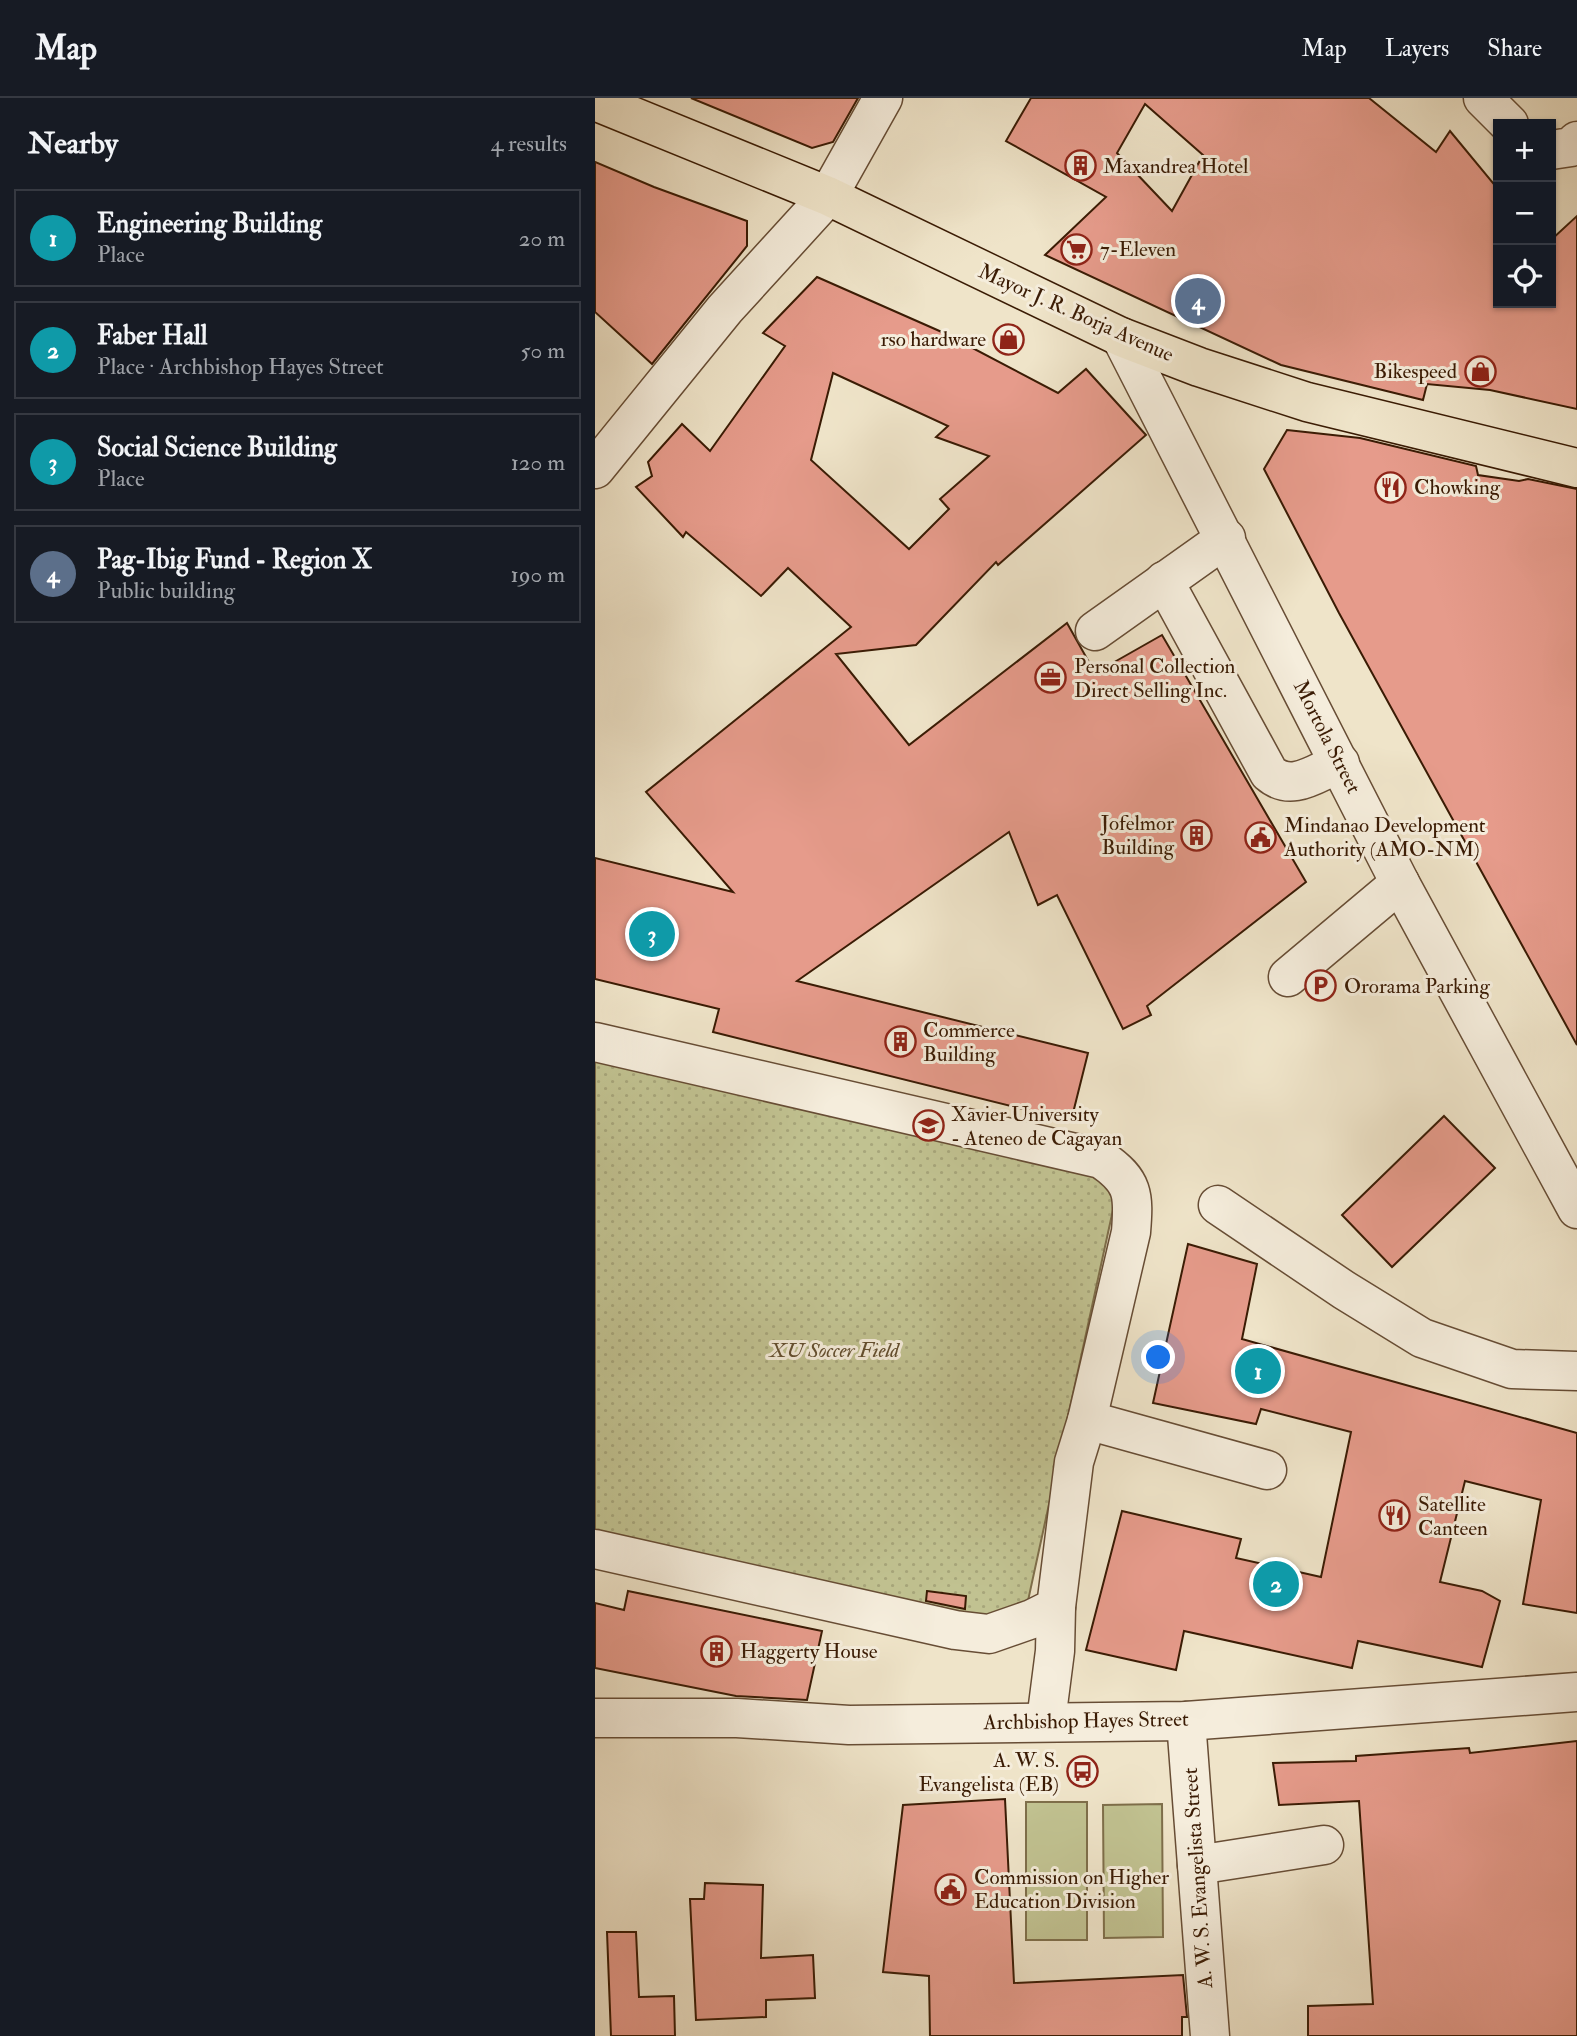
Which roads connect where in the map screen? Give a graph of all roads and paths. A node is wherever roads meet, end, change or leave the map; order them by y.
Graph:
1 (883, 98) edge
2 (1483, 98) edge
3 (595, 101) edge
4 (1504, 119) edge
5 (1577, 141) edge
6 (1556, 149) edge
7 (828, 196) junction
8 (1121, 337) junction
9 (1577, 468) edge
10 (595, 469) edge
11 (1227, 538) junction
12 (1164, 581) junction
13 (1095, 631) dead end
14 (1340, 763) junction
15 (1401, 883) junction
16 (1288, 977) dead end
17 (595, 1042) edge
18 (1219, 1205) dead end
19 (1577, 1209) edge
20 (1577, 1371) edge
21 (1087, 1420) junction
22 (1267, 1469) dead end
23 (595, 1549) edge
24 (1056, 1607) junction
25 (1577, 1692) edge
26 (595, 1718) edge
27 (1046, 1721) junction
28 (1186, 1721) junction
29 (1324, 1845) dead end
30 (1197, 1864) junction
31 (1210, 2036) edge

1 - 7 street
2 - 4 street
3 - 7 main road, Mayor J. R. Borja Avenue
5 - 6 street
7 - 8 main road, Mayor J. R. Borja Avenue
7 - 10 street
8 - 9 main road, Mayor J. R. Borja Avenue
8 - 11 street, Mortola Street
11 - 12 street
11 - 14 street, Mortola Street
12 - 13 street
12 - 14 street
14 - 15 street, Mortola Street
15 - 16 street
15 - 19 street, Mortola Street
17 - 21 street
18 - 20 street
21 - 22 street
21 - 24 street
23 - 24 street
24 - 27 street
25 - 28 street, Archbishop Hayes Street
26 - 27 street, Archbishop Hayes Street
27 - 28 street, Archbishop Hayes Street
28 - 30 street, A. W. S. Evangelista Street
29 - 30 street
30 - 31 street, A. W. S. Evangelista Street

